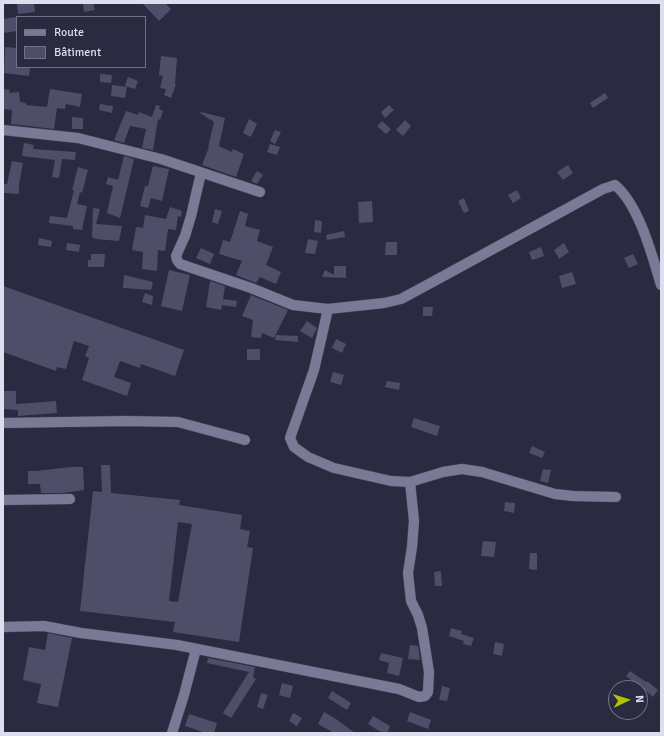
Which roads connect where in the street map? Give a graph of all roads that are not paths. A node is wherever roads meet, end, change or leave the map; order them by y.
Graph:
1 (3, 130) edge
2 (201, 173) junction
3 (260, 192) dead end
4 (661, 285) edge
5 (328, 309) junction
6 (3, 423) edge
7 (245, 440) dead end
8 (410, 482) junction
9 (616, 497) dead end
10 (3, 500) edge
11 (70, 500) dead end
12 (3, 627) edge
13 (196, 649) junction
14 (172, 733) edge

1 - 2 street
2 - 3 street
2 - 5 street
4 - 5 street
5 - 8 street
6 - 7 street
8 - 9 street
8 - 13 street
10 - 11 street
12 - 13 street
13 - 14 street

